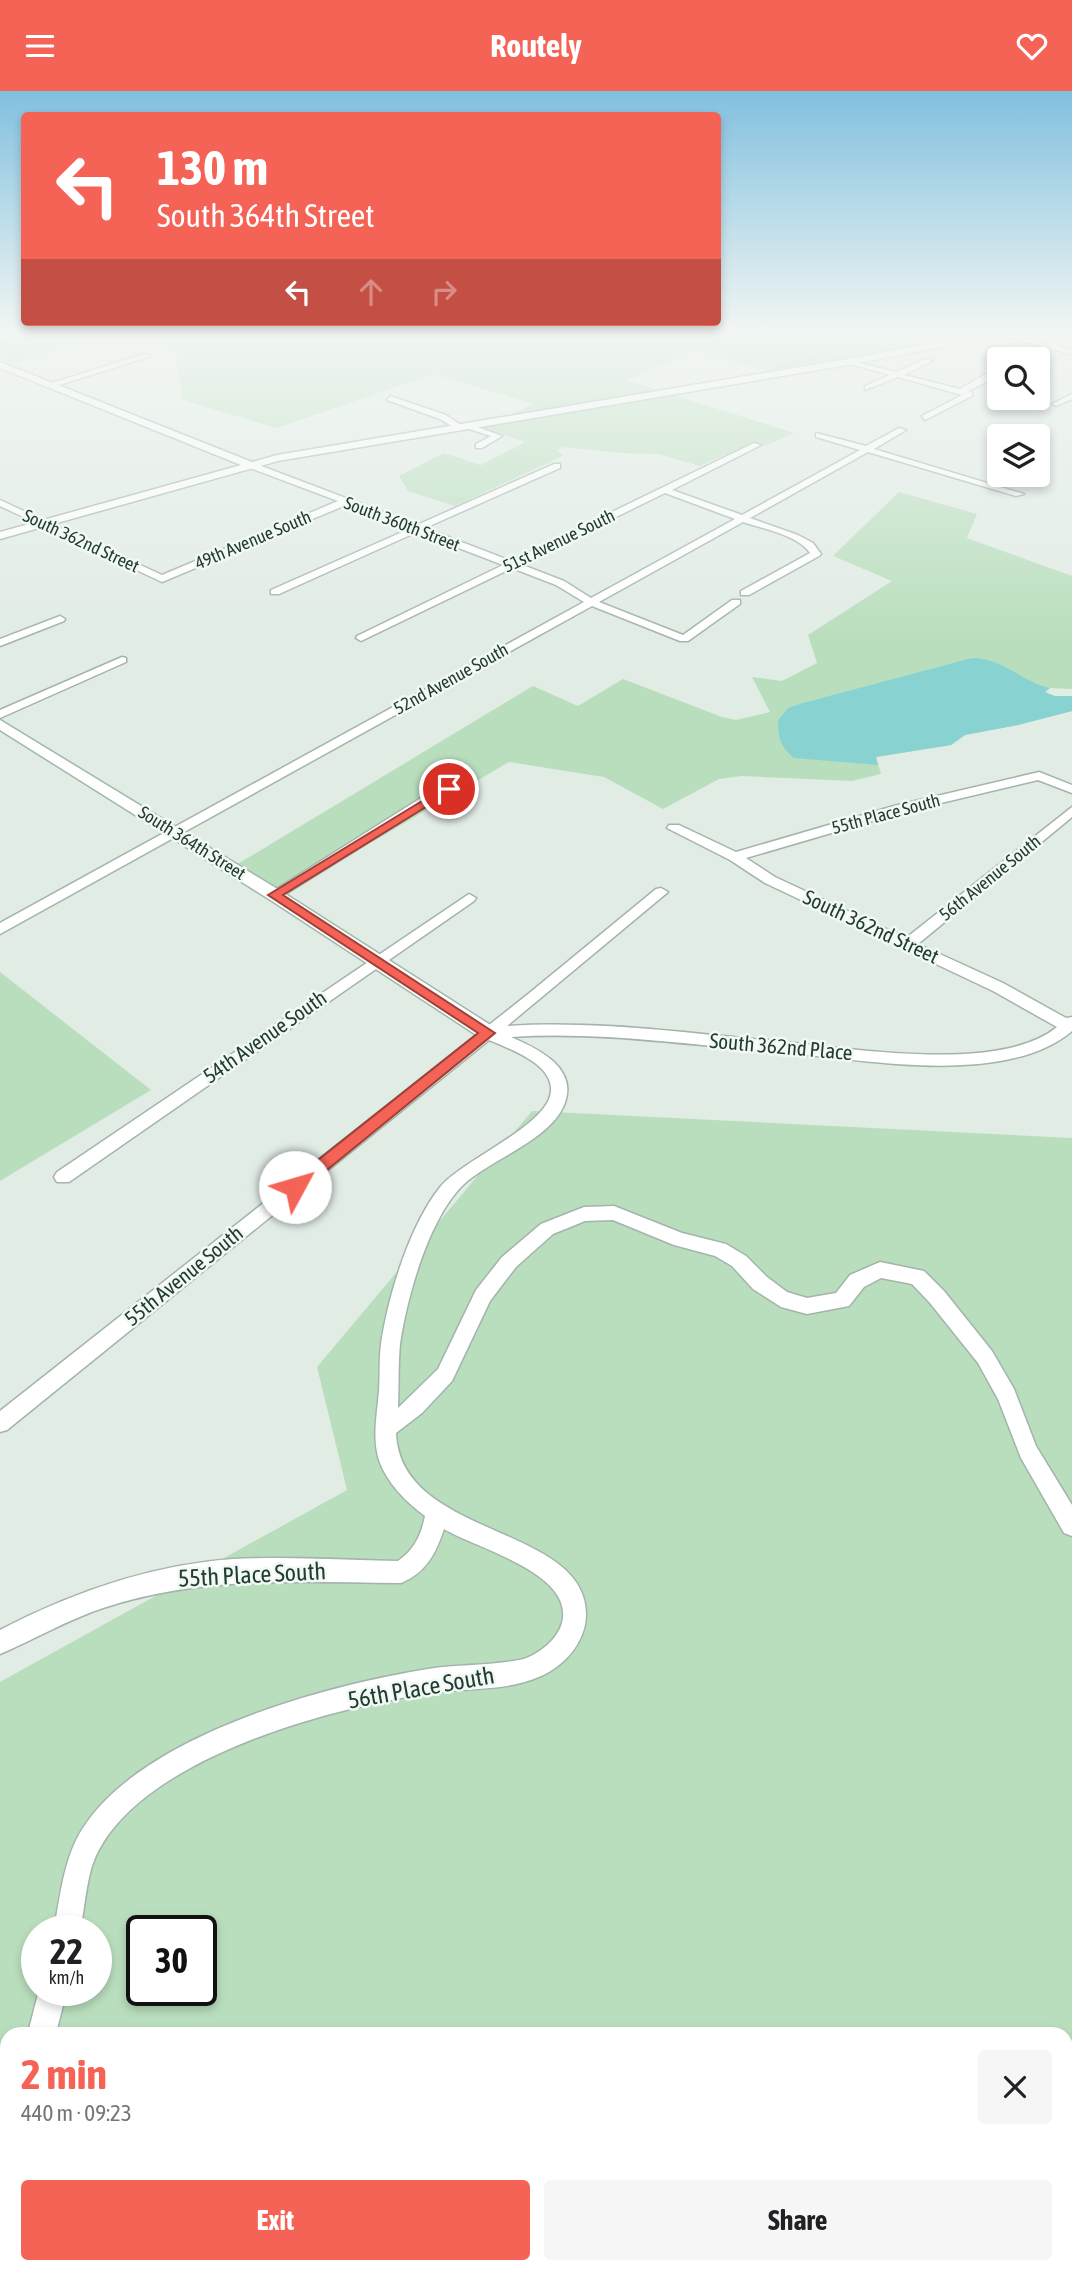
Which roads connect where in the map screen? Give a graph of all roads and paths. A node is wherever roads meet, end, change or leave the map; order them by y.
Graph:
1 (175, 435) edge
2 (413, 435) edge
3 (494, 435) edge
4 (819, 435) dead end
5 (892, 435) edge
6 (757, 445) dead end
7 (479, 446) dead end
8 (865, 448) junction
9 (248, 464) junction
10 (557, 465) dead end
11 (664, 490) junction
12 (1019, 494) dead end
13 (344, 502) junction
14 (0, 503) edge
15 (745, 518) junction
16 (45, 524) junction
17 (414, 529) junction
18 (0, 535) edge
19 (510, 565) junction
20 (162, 579) joint
21 (275, 592) dead end
22 (745, 593) dead end
23 (592, 602) junction
24 (736, 602) dead end
25 (60, 619) dead end
26 (361, 638) dead end
27 (0, 643) edge
28 (122, 660) dead end
29 (0, 714) edge
30 (0, 724) edge
31 (1072, 789) edge
32 (426, 801) dead end
33 (1072, 811) edge
34 (674, 828) dead end
35 (174, 832) junction
36 (735, 857) junction
37 (661, 892) dead end
38 (274, 895) junction
39 (468, 898) dead end
40 (0, 929) edge
41 (908, 944) junction
42 (375, 960) junction
43 (1070, 1024) edge
44 (488, 1033) junction
45 (63, 1177) dead end
46 (0, 1423) edge
47 (385, 1430) junction
48 (437, 1513) junction
49 (1072, 1525) edge
50 (0, 1642) edge
51 (71, 1915) edge
52 (49, 2006) edge
53 (44, 2027) edge

1 - 9 main road, South 360th Street
2 - 9 main road
3 - 7 street
4 - 8 street
5 - 8 street, 52nd Avenue South
6 - 11 street, 51st Avenue South
8 - 12 street
8 - 15 street, 52nd Avenue South
9 - 13 street, South 360th Street
9 - 16 main road
10 - 17 street
11 - 15 street
11 - 19 street, 51st Avenue South
13 - 17 street, South 360th Street
13 - 20 street, 49th Avenue South
14 - 16 street, South 362nd Street
15 - 22 street
15 - 23 street, 52nd Avenue South
16 - 18 main road
16 - 20 street, South 362nd Street
17 - 19 street, South 360th Street
17 - 21 street
19 - 23 street, South 360th Street
19 - 26 street, 51st Avenue South
23 - 24 street, South 360th Street
23 - 35 street, 52nd Avenue South
25 - 27 street
28 - 29 street
30 - 35 main road, South 364th Street
31 - 36 street, 55th Place South
32 - 38 street
33 - 41 street, 56th Avenue South
34 - 36 street, South 362nd Street
35 - 38 main road, South 364th Street
35 - 40 street, 52nd Avenue South
36 - 41 street, South 362nd Street
37 - 44 street, 55th Avenue South
38 - 42 main road, South 364th Street
39 - 42 street, 54th Avenue South
41 - 43 street, South 362nd Street
42 - 44 main road, South 364th Street
42 - 45 street, 54th Avenue South
43 - 44 street, South 362nd Place
44 - 46 street, 55th Avenue South
44 - 47 street
47 - 48 street, 56th Place South
47 - 49 street
48 - 50 street, 55th Place South
48 - 51 street, 56th Place South
52 - 53 street

